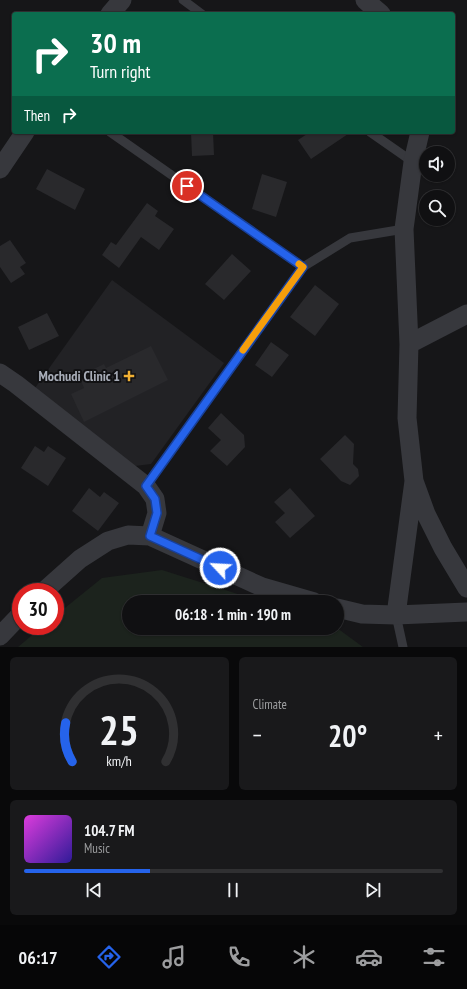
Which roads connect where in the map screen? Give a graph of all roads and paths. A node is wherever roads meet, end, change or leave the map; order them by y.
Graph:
1 (122, 0) edge
2 (183, 0) edge
3 (366, 0) edge
4 (112, 12) edge
5 (199, 12) edge
6 (380, 12) edge
7 (24, 134) edge
8 (113, 134) edge
9 (373, 134) edge
10 (420, 134) edge
11 (413, 162) junction
12 (0, 169) edge
13 (404, 229) junction
14 (303, 267) junction
15 (467, 314) edge
16 (409, 344) junction
17 (0, 373) edge
18 (414, 481) junction
19 (146, 486) junction
20 (150, 536) junction
21 (53, 583) edge
22 (467, 588) edge
23 (290, 595) edge
24 (344, 610) edge
25 (467, 612) edge
26 (396, 615) junction
27 (12, 623) edge
28 (0, 636) edge
29 (403, 647) edge

1 - 4 street
2 - 5 lane
3 - 6 street
7 - 12 street
8 - 14 lane
9 - 11 lane
10 - 11 street
11 - 13 street
13 - 14 lane
13 - 16 street
14 - 19 lane
15 - 16 street
16 - 18 street
17 - 19 street
18 - 22 street
18 - 26 street
19 - 20 street
20 - 21 street
20 - 23 street
24 - 26 street
25 - 26 street
26 - 29 lane
27 - 28 street

